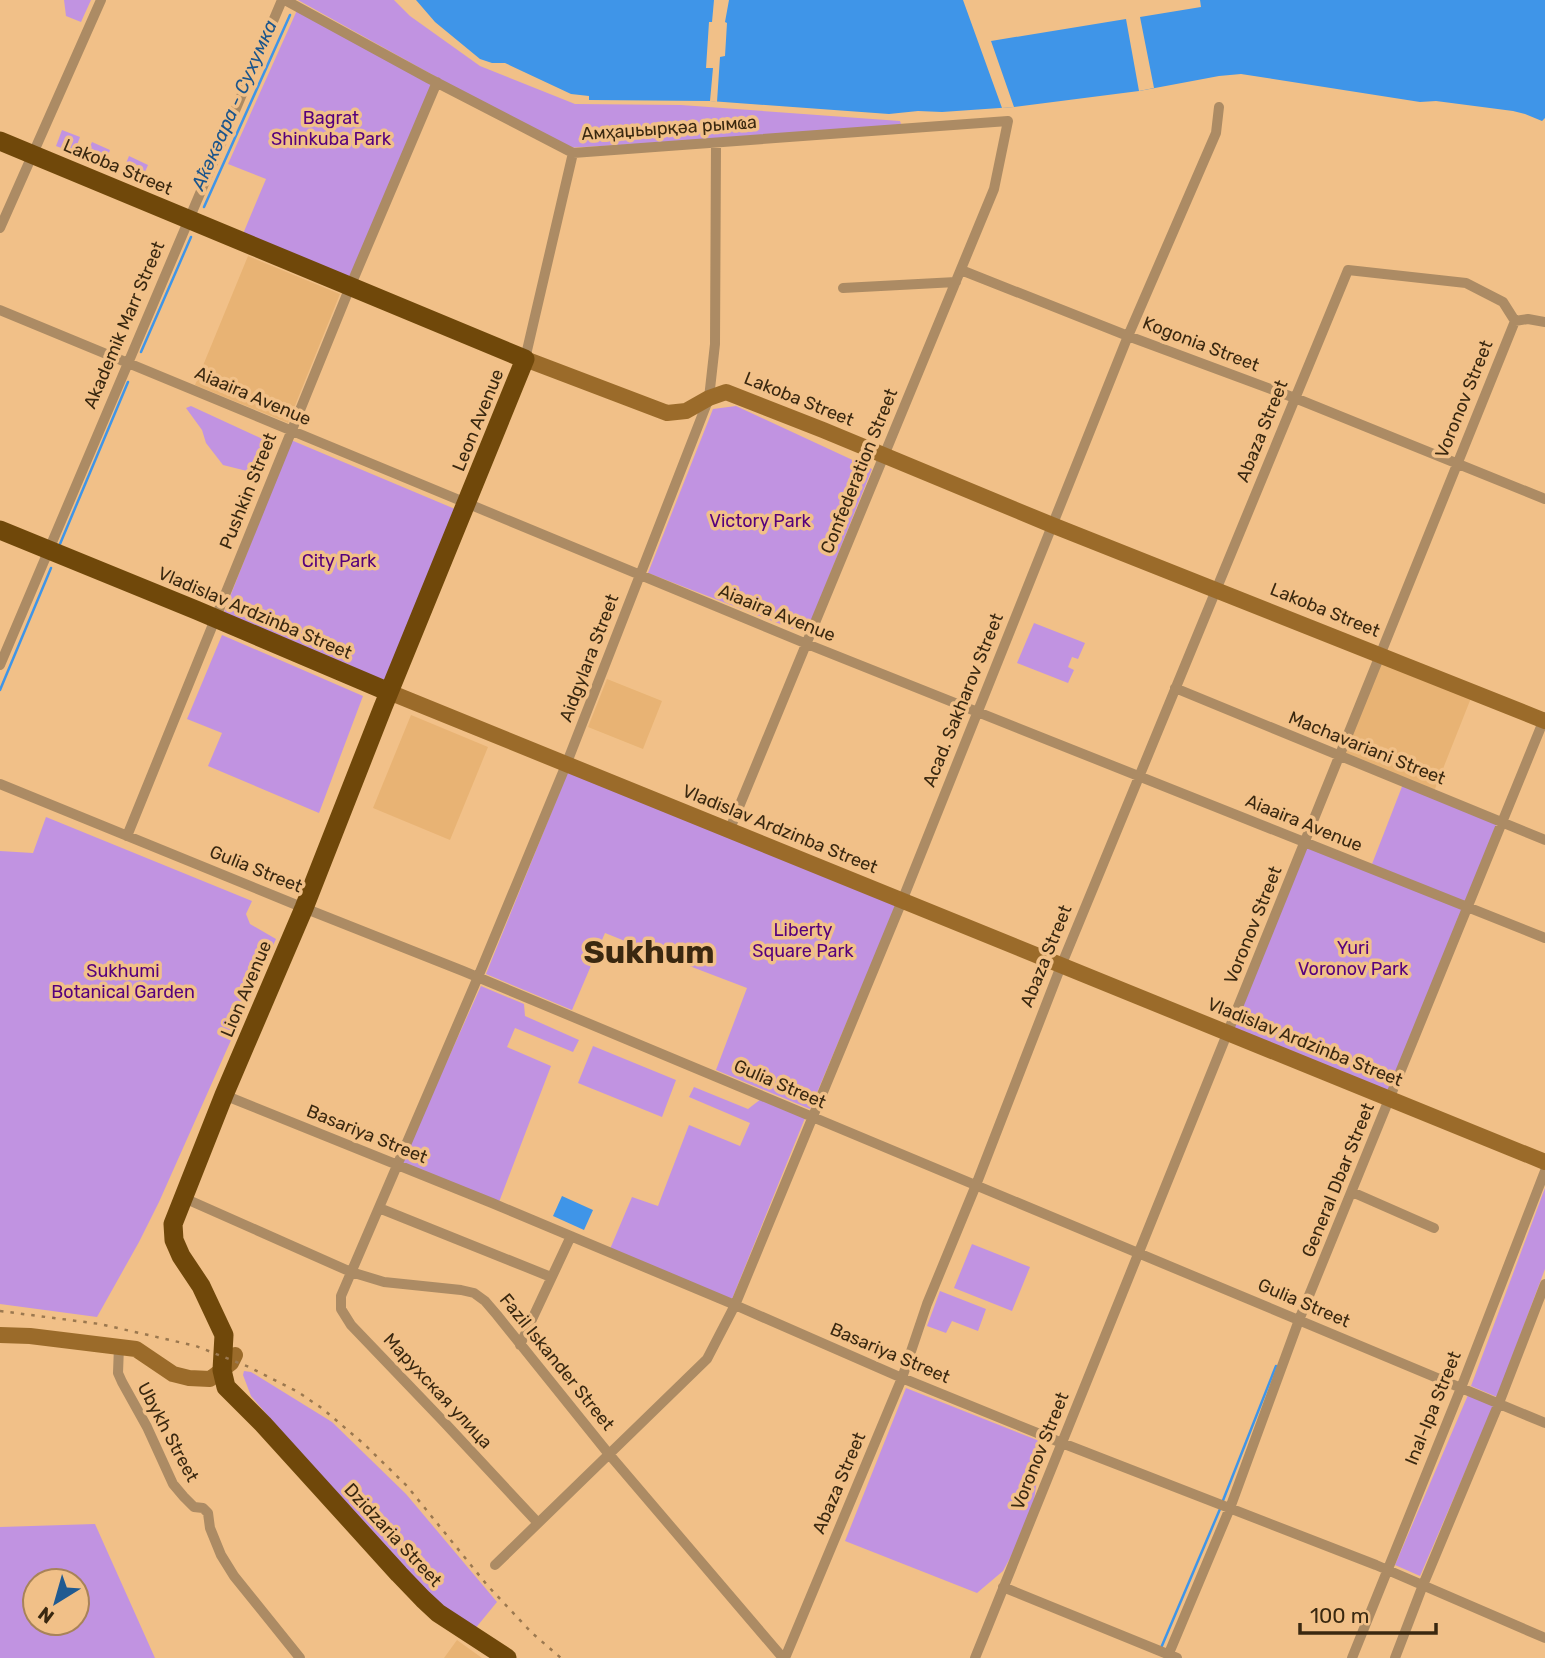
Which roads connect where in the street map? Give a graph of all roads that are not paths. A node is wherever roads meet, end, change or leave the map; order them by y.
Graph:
1 (101, 0) edge
2 (284, 0) edge
3 (436, 82) junction
4 (1219, 107) dead end
5 (1008, 121) joint
6 (0, 141) edge
7 (716, 143) junction
8 (573, 153) junction
9 (32, 155) junction
10 (188, 219) junction
11 (0, 228) edge
12 (961, 270) junction
13 (956, 282) junction
14 (351, 286) junction
15 (843, 288) dead end
16 (0, 310) edge
17 (1515, 321) junction
18 (1545, 322) edge
19 (1128, 336) junction
20 (525, 359) junction
21 (127, 363) junction
22 (709, 398) junction
23 (1295, 398) junction
24 (292, 431) junction
25 (884, 456) junction
26 (1457, 463) junction
27 (1545, 499) edge
28 (466, 503) junction
29 (1052, 525) junction
30 (0, 530) edge
31 (48, 550) junction
32 (640, 575) junction
33 (1216, 589) junction
34 (215, 619) junction
35 (807, 644) junction
36 (1381, 654) junction
37 (0, 665) edge
38 (1175, 688) junction
39 (389, 692) junction
40 (977, 712) junction
41 (1545, 719) edge
42 (1340, 756) junction
43 (566, 765) junction
44 (1139, 776) junction
45 (0, 784) edge
46 (1502, 822) junction
47 (729, 831) junction
48 (127, 836) junction
49 (1545, 840) edge
50 (1305, 842) junction
51 (902, 901) junction
52 (1468, 907) junction
53 (304, 908) junction
54 (1545, 938) edge
55 (1061, 966) junction
56 (478, 977) junction
57 (1228, 1034) junction
58 (224, 1096) junction
59 (1390, 1099) junction
60 (813, 1117) junction
61 (1545, 1162) edge
62 (398, 1164) junction
63 (1545, 1171) edge
64 (976, 1185) junction
65 (1352, 1192) junction
66 (184, 1198) junction
67 (379, 1208) junction
68 (1434, 1228) dead end
69 (571, 1236) junction
70 (1139, 1252) junction
71 (351, 1272) junction
72 (551, 1277) junction
73 (1545, 1284) edge
74 (735, 1305) junction
75 (1300, 1320) junction
76 (0, 1335) edge
77 (520, 1345) junction
78 (119, 1346) junction
79 (223, 1373) junction
80 (902, 1378) junction
81 (1461, 1388) junction
82 (1499, 1404) junction
83 (1545, 1423) edge
84 (263, 1424) junction
85 (1062, 1443) junction
86 (608, 1453) junction
87 (1230, 1508) junction
88 (538, 1523) junction
89 (495, 1565) dead end
90 (1387, 1569) junction
91 (1423, 1585) junction
92 (1003, 1587) junction
93 (1545, 1638) edge
94 (1171, 1657) edge
95 (300, 1658) edge
96 (506, 1658) edge
97 (784, 1658) edge
98 (975, 1658) edge
99 (1352, 1658) edge
100 (1395, 1658) edge

1 - 9 street
2 - 3 street, Амҳаџьырқәа рымҩа
2 - 10 street, Akademik Marr Street
3 - 8 street, Амҳаџьырқәа рымҩа
3 - 14 street, Pushkin Street
4 - 19 street, Acad. Sakharov Street
5 - 7 street, Амҳаџьырқәа рымҩа
5 - 12 street, Confederation Street
6 - 9 highway, Lakoba Street
7 - 8 street, Амҳаџьырқәа рымҩа
7 - 22 street, Aidgylara Street
8 - 20 street, Leon Avenue
9 - 10 highway, Lakoba Street
9 - 11 street
10 - 14 highway, Lakoba Street
10 - 21 street, Akademik Marr Street
12 - 13 street, Confederation Street
12 - 19 street, Kogonia Street
13 - 15 street
13 - 25 street, Confederation Street
14 - 20 highway, Lakoba Street
14 - 24 street, Pushkin Street
16 - 21 street, Aiaaira Avenue
17 - 18 street
17 - 23 street, Abaza Street
17 - 26 street, Voronov Street
19 - 23 street, Kogonia Street
19 - 29 street, Acad. Sakharov Street
20 - 22 main road, Lakoba Street
20 - 28 highway, Leon Avenue
21 - 24 street, Aiaaira Avenue
21 - 31 street, Akademik Marr Street
22 - 25 main road, Lakoba Street
22 - 32 street, Aidgylara Street
23 - 26 street, Kogonia Street
23 - 33 street, Abaza Street
24 - 28 street, Aiaaira Avenue
24 - 34 street, Pushkin Street
25 - 29 main road, Lakoba Street
25 - 35 street, Confederation Street
26 - 27 street, Kogonia Street
26 - 36 street, Voronov Street
28 - 32 street, Aiaaira Avenue
28 - 39 highway, Leon Avenue
29 - 33 main road, Lakoba Street
29 - 40 street, Acad. Sakharov Street
30 - 31 highway, Vladislav Ardzinba Street
31 - 34 highway, Vladislav Ardzinba Street
31 - 37 street, Akademik Marr Street
32 - 35 street, Aiaaira Avenue
32 - 43 street, Aidgylara Street
33 - 36 main road, Lakoba Street
33 - 38 street, Abaza Street
34 - 39 highway, Vladislav Ardzinba Street
34 - 48 street, Pushkin Street
35 - 40 street, Aiaaira Avenue
35 - 47 street, Confederation Street
36 - 41 main road, Lakoba Street
36 - 42 street, Voronov Street
38 - 42 street, Machavariani Street
38 - 44 street, Abaza Street
39 - 43 main road, Vladislav Ardzinba Street
39 - 53 highway, Lion Avenue
40 - 44 street, Aiaaira Avenue
40 - 51 street, Acad. Sakharov Street
41 - 46 street, General Dbar Street
42 - 46 street, Machavariani Street
42 - 50 street, Voronov Street
43 - 47 main road, Vladislav Ardzinba Street
43 - 56 street, Aidgylara Street
44 - 50 street, Aiaaira Avenue
44 - 55 street, Abaza Street
45 - 48 street, Gulia Street
46 - 49 street, Machavariani Street
46 - 52 street, General Dbar Street
47 - 51 main road, Vladislav Ardzinba Street
48 - 53 street, Gulia Street
50 - 52 street, Aiaaira Avenue
50 - 57 street, Voronov Street
51 - 55 main road, Vladislav Ardzinba Street
51 - 60 street, Acad. Sakharov Street
52 - 54 street, Aiaaira Avenue
52 - 59 street, General Dbar Street
53 - 56 street, Gulia Street
53 - 58 highway, Lion Avenue
55 - 57 main road, Vladislav Ardzinba Street
55 - 64 street, Abaza Street
56 - 60 street, Gulia Street
56 - 62 street, Aidgylara Street
57 - 59 main road, Vladislav Ardzinba Street
57 - 70 street, Voronov Street
58 - 62 street, Basariya Street
58 - 66 highway, Lion Avenue
59 - 61 main road, Vladislav Ardzinba Street
59 - 65 street, General Dbar Street
60 - 64 street, Gulia Street
60 - 74 street, Acad. Sakharov Street
62 - 67 street, Aidgylara Street
62 - 69 street, Basariya Street
63 - 81 street, Inal-Ipa Street
64 - 70 street, Gulia Street
64 - 80 street, Abaza Street
65 - 68 street
65 - 75 street, General Dbar Street
66 - 71 street, Fazil Iskander Street
66 - 79 highway, Lion Avenue
67 - 71 street, Марухская улица
67 - 72 street
69 - 72 street
69 - 74 street, Basariya Street
70 - 75 street, Gulia Street
70 - 85 street, Voronov Street
71 - 77 street, Fazil Iskander Street
71 - 88 street, Марухская улица
72 - 77 street
73 - 82 street
74 - 80 street, Basariya Street
74 - 86 street, Acad. Sakharov Street
75 - 81 street, Gulia Street
75 - 87 street, General Dbar Street
76 - 78 main road
77 - 86 street, Fazil Iskander Street
78 - 79 main road
78 - 95 street, Ubykh Street
79 - 84 highway
79 - 84 highway, Lion Avenue
80 - 85 street, Basariya Street
80 - 97 street, Abaza Street
81 - 82 street, Gulia Street
81 - 90 street, Inal-Ipa Street
82 - 83 street, Gulia Street
82 - 91 street
84 - 96 highway, Dzidzaria Street
85 - 87 street, Basariya Street
85 - 92 street, Voronov Street
86 - 88 street, Acad. Sakharov Street
86 - 97 street, Fazil Iskander Street
87 - 90 street, Basariya Street
87 - 94 street, General Dbar Street
88 - 89 street, Acad. Sakharov Street
90 - 91 street, Basariya Street
90 - 99 street, Inal-Ipa Street
91 - 93 street, Basariya Street
91 - 100 street
92 - 94 street
92 - 98 street, Voronov Street

